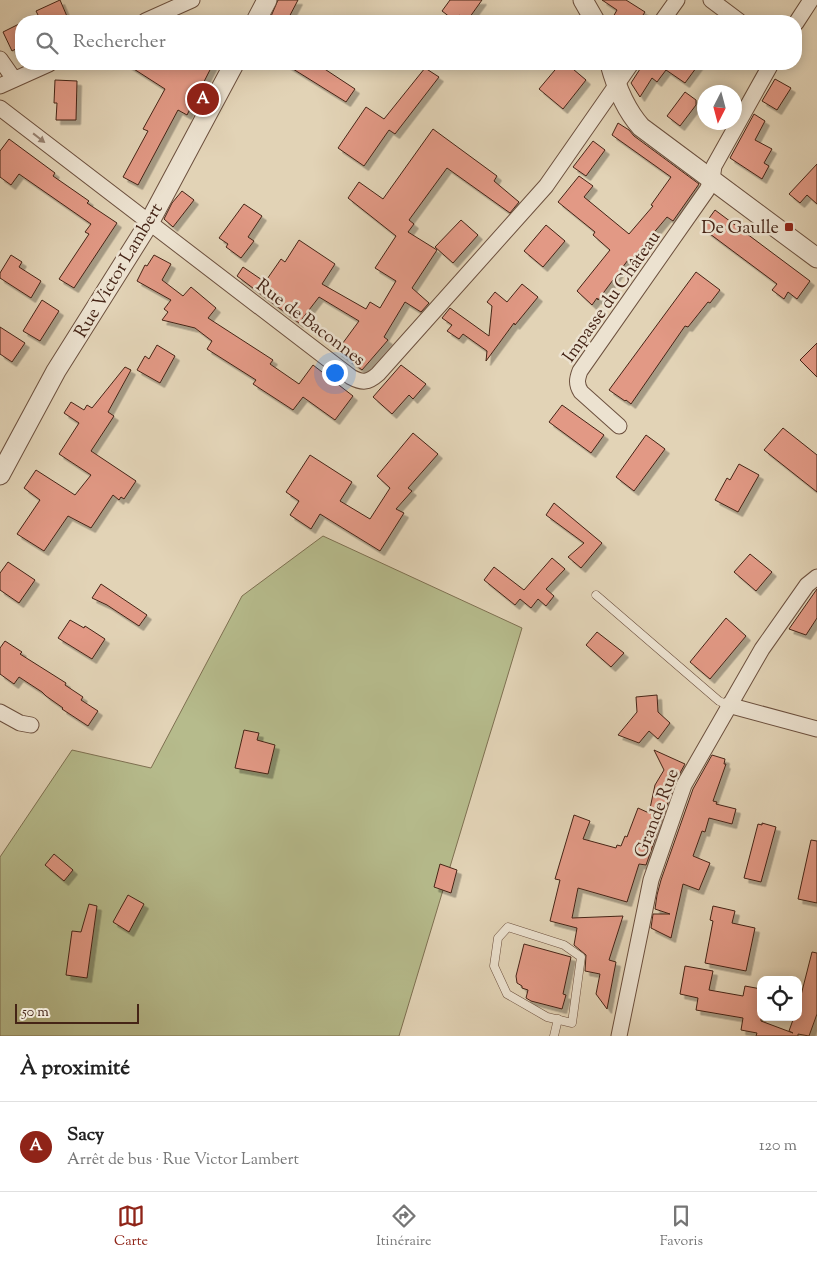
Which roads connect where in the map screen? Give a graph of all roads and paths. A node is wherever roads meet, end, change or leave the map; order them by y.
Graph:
1 (192, 0) edge
2 (267, 0) edge
3 (583, 0) edge
4 (677, 0) edge
5 (711, 0) edge
6 (811, 0) edge
7 (158, 15) edge
8 (259, 15) edge
9 (592, 15) edge
10 (666, 15) edge
11 (731, 15) edge
12 (801, 15) edge
13 (0, 59) edge
14 (36, 70) edge
15 (231, 70) edge
16 (612, 70) edge
17 (627, 70) edge
18 (768, 70) edge
19 (7, 83) edge
20 (616, 85) junction
21 (0, 108) edge
22 (712, 179) junction
23 (149, 223) junction
24 (817, 258) edge
25 (619, 426) dead end
26 (0, 474) edge
27 (817, 577) edge
28 (596, 595) dead end
29 (728, 705) junction
30 (0, 712) edge
31 (31, 725) dead end
32 (817, 729) edge
33 (558, 1019) junction
34 (554, 1036) edge
35 (619, 1036) edge

1 - 7 street
2 - 8 street
3 - 9 street
4 - 10 street
5 - 11 street
6 - 12 street
13 - 19 street
14 - 19 street
15 - 23 street, Rue Victor Lambert
16 - 20 street
17 - 20 street, Rue de Baconnes
18 - 22 street
20 - 22 street
20 - 23 street, Rue de Baconnes
21 -> 23 street, Rue de Baconnes
22 - 24 street
22 - 25 street, Impasse du Château
23 - 26 street, Rue Victor Lambert
27 - 29 street, Grande Rue
28 - 29 lane
29 - 32 street
29 - 35 street, Grande Rue
30 - 31 street
33 - 33 lane
33 - 34 lane

